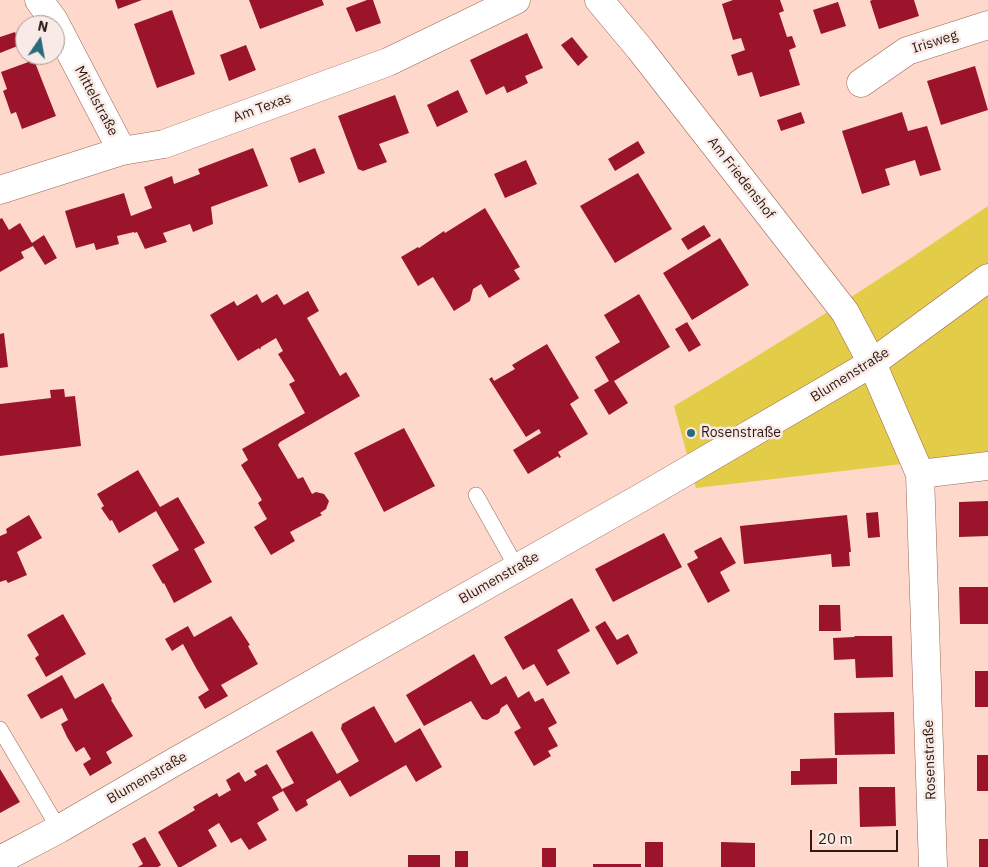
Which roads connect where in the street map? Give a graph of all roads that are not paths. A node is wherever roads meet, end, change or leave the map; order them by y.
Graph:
1 (39, 0) edge
2 (516, 0) edge
3 (599, 0) edge
4 (988, 25) edge
5 (861, 82) dead end
6 (122, 151) junction
7 (0, 190) edge
8 (988, 278) edge
9 (872, 364) junction
10 (988, 466) edge
11 (920, 474) junction
12 (476, 495) dead end
13 (517, 568) junction
14 (0, 729) edge
15 (59, 829) junction
16 (0, 860) edge
17 (933, 867) edge

1 - 6 street, Mittelstraße
2 - 6 street, Am Texas
3 - 9 street, Am Friedenshof
4 - 5 street, Irisweg
6 - 7 street, Am Texas
8 - 9 street, Blumenstraße
9 - 11 street, Rosenstraße
9 - 13 street, Blumenstraße
10 - 11 street
11 - 17 street, Rosenstraße
12 - 13 lane
13 - 15 street, Blumenstraße
14 - 15 lane
15 - 16 street, Blumenstraße

